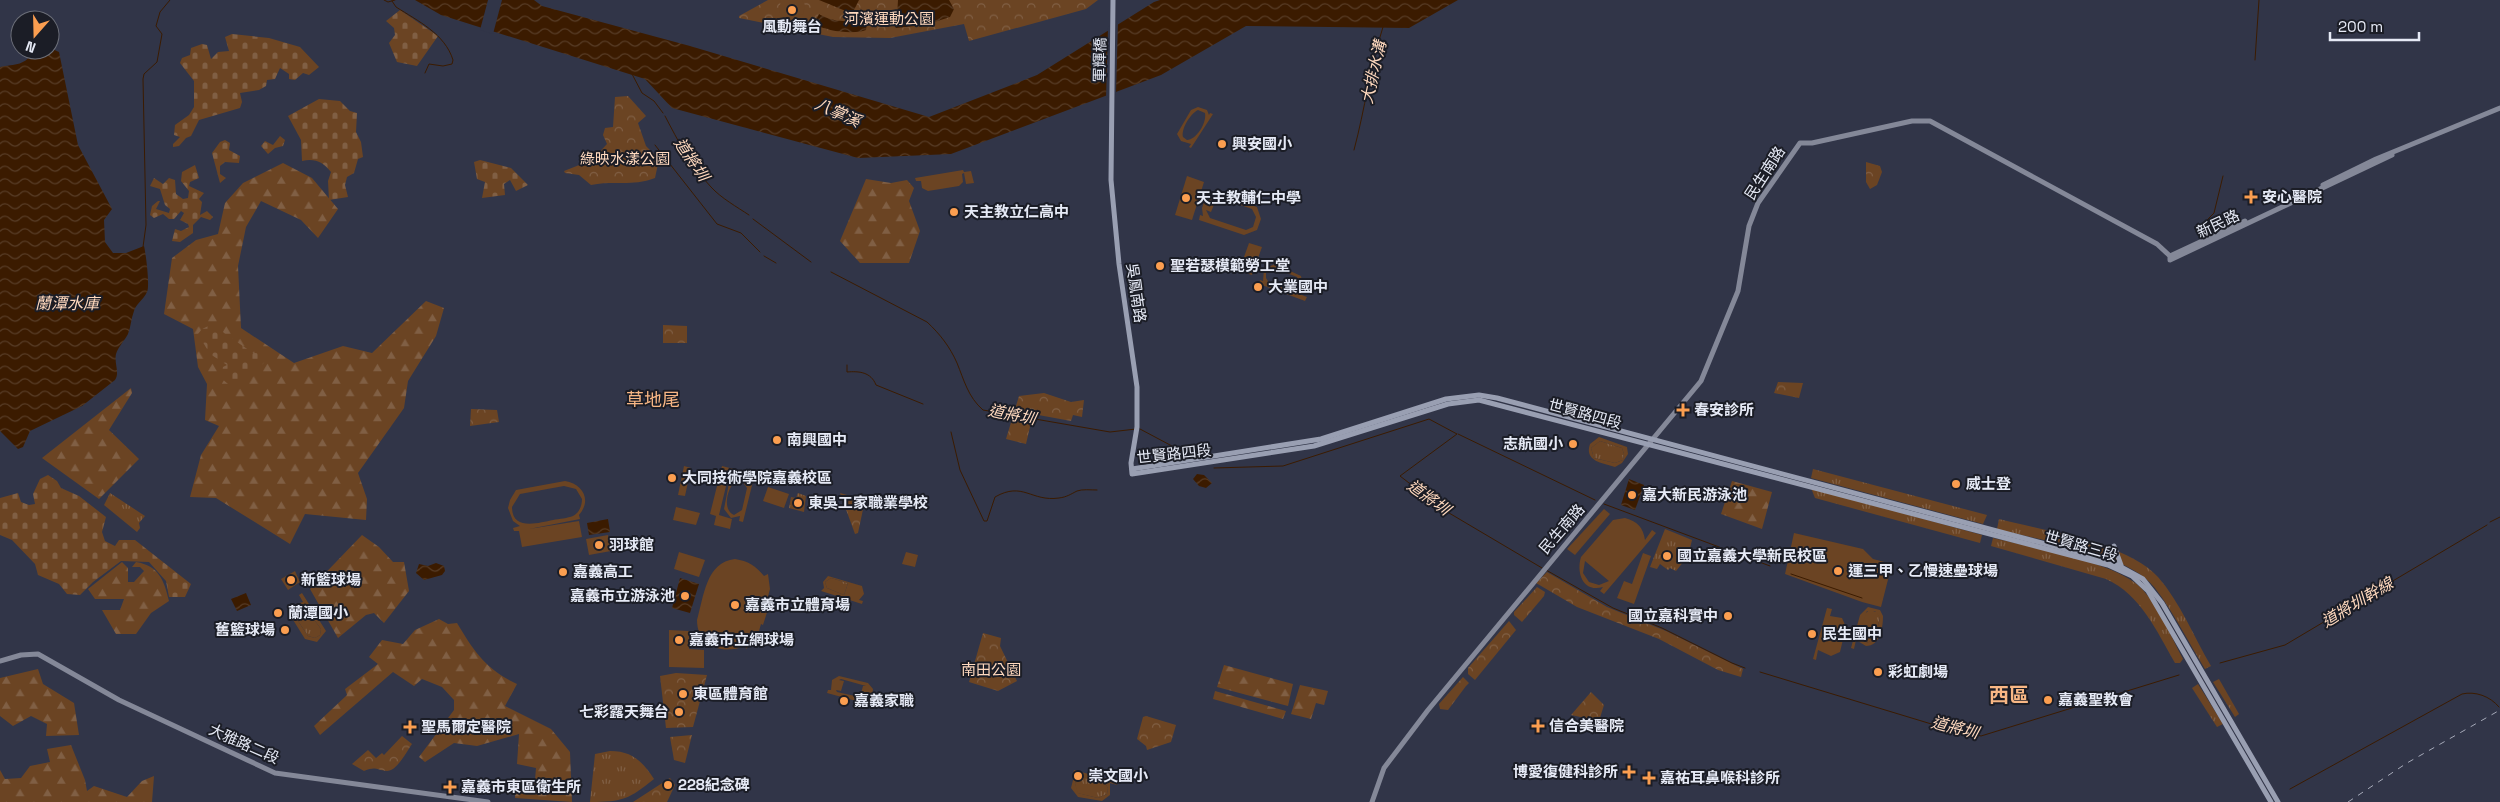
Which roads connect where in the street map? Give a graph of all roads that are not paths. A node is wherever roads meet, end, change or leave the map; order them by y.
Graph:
1 (1113, 0) edge
2 (2500, 108) edge
3 (1111, 120) joint
4 (2392, 155) junction
5 (2170, 258) junction
6 (1653, 439) junction
7 (1650, 444) junction
8 (1132, 469) junction
9 (1802, 481) junction
10 (2114, 546) dead end
11 (2121, 565) junction
12 (0, 661) edge
13 (2270, 800) edge
14 (488, 802) edge
15 (1372, 802) edge
16 (2279, 802) edge

1 - 3 main road, 軍輝橋
2 - 4 main road
3 - 8 main road, 吳鳳南路
4 - 5 main road, 新民路
4 - 5 main road, 新民路
5 - 6 main road, 民生南路
6 - 7 main road, 民生南路
6 - 8 main road, 世賢路四段
6 - 9 main road, 世賢路四段
7 - 8 main road, 世賢路四段
7 - 9 main road, 世賢路四段
7 - 15 main road, 民生南路
9 - 11 main road, 世賢路三段
9 - 13 main road, 世賢路三段
10 - 11 main road
11 - 16 main road, 世賢路三段
12 - 14 main road, 大雅路二段

